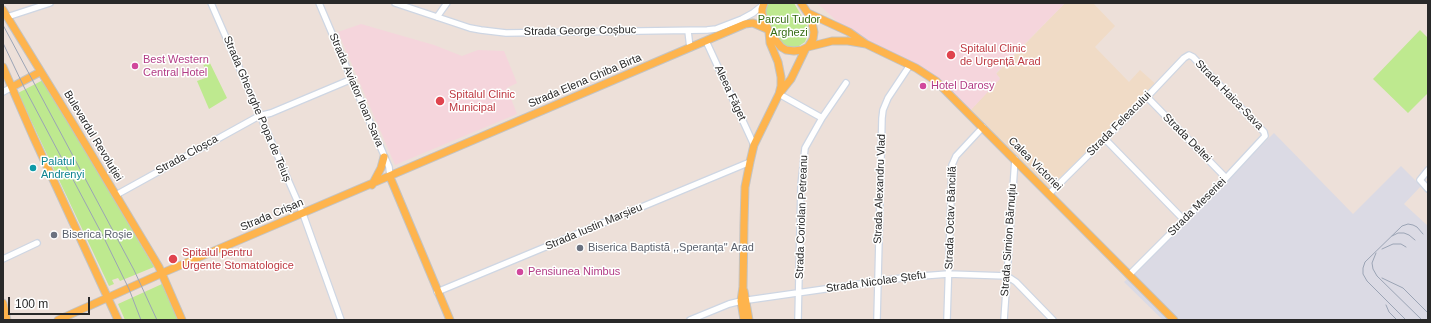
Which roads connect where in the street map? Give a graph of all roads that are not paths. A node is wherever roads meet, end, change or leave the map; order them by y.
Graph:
1 (50, 3) edge
2 (212, 3) edge
3 (319, 3) edge
4 (395, 3) edge
5 (447, 3) edge
6 (801, 3) edge
7 (764, 4) edge
8 (3, 10) edge
9 (808, 13) junction
10 (436, 17) junction
11 (5, 18) edge
12 (688, 30) junction
13 (768, 31) junction
14 (706, 41) junction
15 (866, 44) junction
16 (807, 47) junction
17 (690, 48) junction
18 (1189, 55) joint
19 (910, 65) junction
20 (3, 67) edge
21 (40, 72) junction
22 (352, 80) junction
23 (846, 83) dead end
24 (12, 87) junction
25 (3, 92) edge
26 (779, 94) junction
27 (1147, 98) junction
28 (259, 116) junction
29 (822, 118) junction
30 (983, 127) junction
31 (1105, 138) junction
32 (1264, 138) joint
33 (754, 145) junction
34 (384, 157) junction
35 (1015, 160) junction
36 (750, 162) junction
37 (1428, 170) edge
38 (390, 177) junction
39 (1226, 178) junction
40 (372, 185) junction
41 (1428, 189) edge
42 (1049, 194) junction
43 (116, 195) junction
44 (303, 214) junction
45 (1184, 220) junction
46 (37, 243) dead end
47 (3, 259) edge
48 (162, 273) junction
49 (948, 274) junction
50 (1129, 275) junction
51 (1007, 276) junction
52 (877, 282) junction
53 (438, 292) junction
54 (799, 293) junction
55 (108, 298) junction
56 (744, 300) junction
57 (3, 303) edge
58 (7, 320) edge
59 (58, 320) edge
60 (118, 320) edge
61 (182, 320) edge
62 (341, 320) edge
63 (450, 320) edge
64 (690, 320) edge
65 (744, 320) edge
66 (749, 320) edge
67 (798, 320) edge
68 (877, 320) edge
69 (947, 320) edge
70 (1004, 320) edge
71 (1053, 320) edge
72 (1174, 320) edge

1 - 11 street
2 - 28 street, Strada Gheorghe Popa de Teiuș
3 - 22 street, Strada Aviator Ioan Sava
4 - 10 street, Strada George Coșbuc
5 - 10 street
6 - 9 main road
7 - 12 street, Strada George Coșbuc
7 - 13 main road
8 - 11 main road, Bulevardul Revoluției
9 - 15 main road, Calea Victoriei
9 - 16 main road
10 - 12 street, Strada George Coșbuc
11 - 21 main road, Bulevardul Revoluției
12 - 17 street
13 - 14 main road, Strada Elena Ghiba Birta
13 - 16 main road, Calea Victoriei
13 - 26 main road
14 - 17 main road, Strada Elena Ghiba Birta
14 - 33 street, Aleea Făget
15 - 16 main road, Calea Victoriei
15 - 19 main road, Calea Victoriei
16 - 26 main road
17 - 38 main road, Strada Elena Ghiba Birta
18 - 27 street, Strada Feleacului
18 - 32 street, Strada Haica-Sava
19 - 30 main road, Calea Victoriei
19 - 52 street, Strada Alexandru Vlad
20 - 24 main road
21 - 24 main road
21 - 43 main road, Bulevardul Revoluției
22 - 28 street, Strada Cloșca
22 - 34 street, Strada Aviator Ioan Sava
23 - 29 street, Strada Coriolan Petreanu
24 - 25 street
24 - 55 main road
26 - 29 street
26 - 33 main road
27 - 31 street, Strada Feleacului
27 - 39 street, Strada Deltei
28 - 43 street, Strada Cloșca
28 - 44 street, Strada Gheorghe Popa de Teiuș
29 - 54 street, Strada Coriolan Petreanu
30 - 35 main road, Calea Victoriei
30 - 49 street, Strada Octav Băncilă
31 - 42 street, Strada Feleacului
31 - 45 street
32 - 39 street, Strada Meseriei
33 - 36 main road
34 - 38 street, Strada Aviator Ioan Sava
34 - 40 main road
35 - 42 main road, Calea Victoriei
35 - 51 street, Strada Simion Bărnuțiu
36 - 53 street, Strada Iustin Marșieu
36 - 56 main road
37 - 41 street
38 - 40 main road, Strada Crișan
38 - 53 main road
39 - 45 street, Strada Meseriei
40 - 44 main road, Strada Crișan
42 - 50 main road, Calea Victoriei
43 - 48 main road, Bulevardul Revoluției
44 - 48 main road, Strada Crișan
44 - 62 street, Strada Gheorghe Popa de Teiuș
45 - 50 street, Strada Meseriei
46 - 47 street
48 - 55 main road
48 - 61 main road, Bulevardul Revoluției
49 - 51 street, Strada Nicolae Ștefu
49 - 52 street, Strada Nicolae Ștefu
49 - 69 street, Strada Octav Băncilă
50 - 72 main road, Calea Victoriei
51 - 70 street, Strada Simion Bărnuțiu
51 - 71 street
52 - 54 street, Strada Nicolae Ștefu
52 - 68 street, Strada Alexandru Vlad
53 - 63 main road
54 - 56 street, Strada Nicolae Ștefu
54 - 67 street, Strada Coriolan Petreanu
55 - 59 main road
55 - 60 main road
56 - 64 street, Strada Nicolae Ștefu
56 - 65 main road
56 - 66 main road
57 - 58 main road

